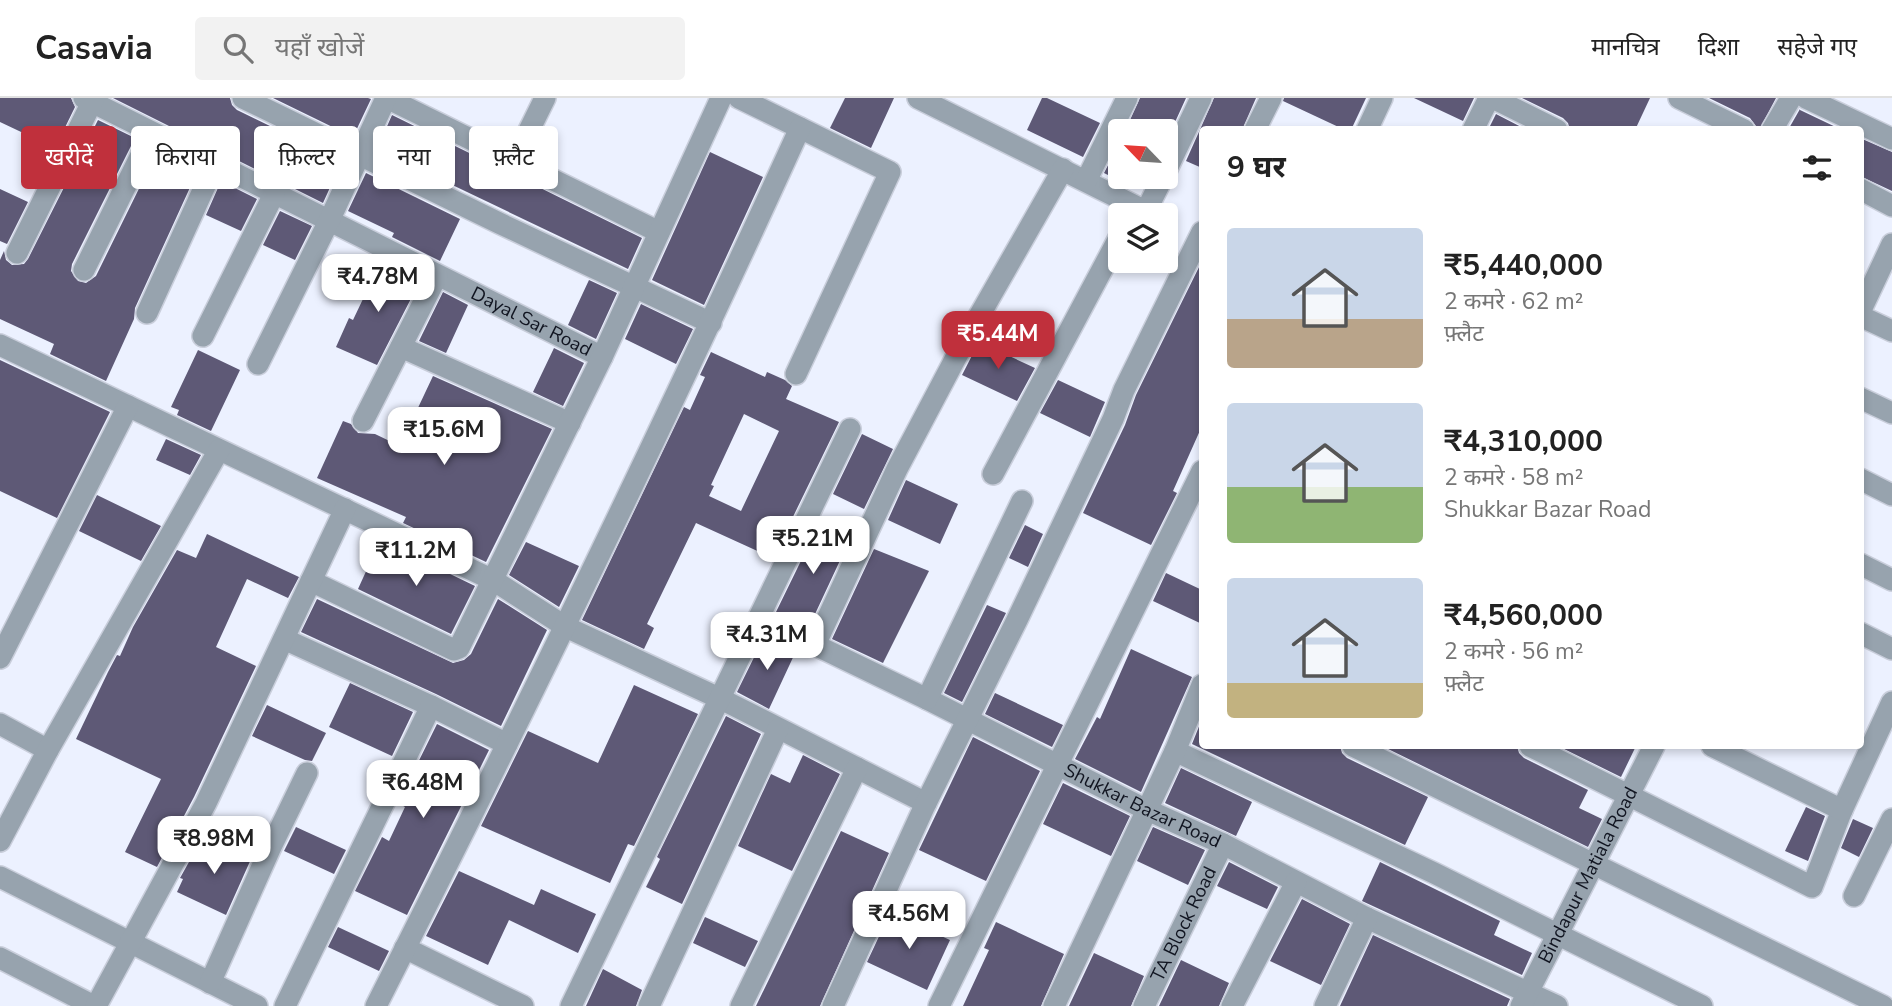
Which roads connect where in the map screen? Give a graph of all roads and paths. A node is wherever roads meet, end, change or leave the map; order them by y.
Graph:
1 (243, 98) edge
2 (387, 98) edge
3 (545, 98) edge
4 (721, 98) edge
5 (739, 98) edge
6 (918, 98) edge
7 (1127, 98) edge
8 (1201, 98) edge
9 (1271, 98) edge
10 (1382, 98) edge
11 (1491, 98) edge
12 (1679, 98) edge
13 (1791, 98) edge
14 (1806, 98) edge
15 (90, 99) edge
16 (139, 126) edge
17 (531, 126) edge
18 (1257, 126) edge
19 (1369, 126) edge
20 (1475, 126) edge
21 (1549, 126) edge
22 (1736, 126) edge
23 (1774, 126) edge
24 (800, 128) junction
25 (469, 139) edge
26 (1892, 139) edge
27 (1178, 146) edge
28 (360, 155) junction
29 (1063, 169) junction
30 (131, 175) edge
31 (240, 177) edge
32 (1086, 181) junction
33 (558, 183) edge
34 (203, 189) edge
35 (1864, 191) edge
36 (274, 194) junction
37 (1121, 203) edge
38 (1892, 206) edge
39 (329, 221) junction
40 (659, 232) junction
41 (1199, 238) edge
42 (1892, 244) edge
43 (17, 253) dead end
44 (1108, 258) edge
45 (84, 270) dead end
46 (438, 276) junction
47 (1866, 283) edge
48 (633, 287) junction
49 (146, 313) dead end
50 (1864, 316) edge
51 (710, 323) junction
52 (1892, 331) edge
53 (203, 336) dead end
54 (0, 345) edge
55 (401, 348) junction
56 (602, 357) junction
57 (258, 364) dead end
58 (796, 374) dead end
59 (1864, 400) edge
60 (128, 406) junction
61 (1892, 413) edge
62 (363, 421) dead end
63 (570, 423) junction
64 (850, 429) dead end
65 (219, 450) junction
66 (993, 474) dead end
67 (1199, 477) edge
68 (1864, 481) edge
69 (1892, 495) edge
70 (1022, 501) dead end
71 (345, 509) junction
72 (1864, 566) edge
73 (493, 580) junction
74 (1892, 580) edge
75 (311, 582) junction
76 (758, 618) junction
77 (565, 627) junction
78 (1864, 635) edge
79 (284, 639) junction
80 (815, 645) junction
81 (1892, 649) edge
82 (0, 658) edge
83 (1199, 692) edge
84 (721, 699) junction
85 (927, 699) junction
86 (1892, 702) edge
87 (431, 706) junction
88 (968, 720) junction
89 (0, 724) edge
90 (778, 729) junction
91 (1869, 730) edge
92 (507, 744) junction
93 (1359, 749) edge
94 (1536, 749) edge
95 (1652, 749) edge
96 (1718, 749) edge
97 (1863, 749) edge
98 (48, 750) junction
99 (1175, 751) junction
100 (1058, 765) junction
101 (857, 768) junction
102 (307, 773) dead end
103 (1630, 794) junction
104 (926, 803) junction
105 (1145, 809) junction
106 (1842, 810) junction
107 (5, 817) edge
108 (1892, 819) edge
109 (0, 841) edge
110 (1223, 844) junction
111 (1594, 864) junction
112 (0, 877) edge
113 (1296, 881) junction
114 (1854, 896) dead end
115 (1367, 918) junction
116 (1558, 934) junction
117 (130, 943) junction
118 (405, 948) junction
119 (0, 958) edge
120 (210, 983) junction
121 (1525, 999) edge
122 (95, 1006) edge
123 (257, 1006) edge
124 (285, 1006) edge
125 (376, 1006) edge
126 (523, 1006) edge
127 (571, 1006) edge
128 (649, 1006) edge
129 (741, 1006) edge
130 (833, 1006) edge
131 (940, 1006) edge
132 (1054, 1006) edge
133 (1144, 1006) edge
134 (1232, 1006) edge
135 (1325, 1006) edge
136 (1557, 1006) edge
137 (1702, 1006) edge
138 (1882, 1006) edge

1 - 28 street
2 - 25 street
2 - 28 street
3 - 17 street
4 - 40 street
5 - 24 street
6 - 29 street
7 - 32 street
8 - 27 street
9 - 18 street
10 - 19 street
11 - 20 street
11 - 21 street
12 - 22 street
13 - 23 street
14 - 26 street
15 - 16 street, Dayal Sar Road
15 - 43 street
24 - 51 street
24 - 58 street
28 - 39 street
28 - 48 street
29 - 32 street
29 - 80 street
30 - 45 street
31 - 36 street, Dayal Sar Road
32 - 37 street
33 - 40 street
34 - 49 street
35 - 38 street
36 - 39 street, Dayal Sar Road
36 - 53 street
39 - 46 street, Dayal Sar Road
39 - 57 street
40 - 48 street
41 - 88 street
42 - 47 street
44 - 66 street
46 - 55 street
46 - 56 street, Dayal Sar Road
48 - 51 street
48 - 56 street
50 - 52 street
51 - 77 street
54 - 60 street
55 - 62 street
55 - 63 street
56 - 63 street
59 - 61 street
60 - 65 street
60 - 82 street
63 - 73 street
64 - 76 street
65 - 71 street
65 - 98 street
67 - 100 street
68 - 69 street
70 - 85 street
71 - 73 street
71 - 75 street
72 - 74 street
73 - 75 street
73 - 77 street
75 - 79 street
76 - 80 street, Shukkar Bazar Road
76 - 84 street
77 - 84 street
77 - 92 street
78 - 81 street
79 - 87 street
79 - 117 street
80 - 85 street, Shukkar Bazar Road
83 - 99 street
84 - 90 street
84 - 127 street
85 - 88 street, Shukkar Bazar Road
86 - 91 street
87 - 92 street
87 - 124 street
88 - 100 street, Shukkar Bazar Road
88 - 104 street
89 - 98 street
90 - 101 street
90 - 128 street
92 - 118 street
93 - 111 street
94 - 103 street
95 - 103 street, Bindapur Matiala Road
96 - 106 street
97 - 106 street
98 - 107 street
99 - 105 street
99 - 116 street
100 - 105 street, Shukkar Bazar Road
100 - 131 street
101 - 104 street
101 - 129 street
102 - 120 street
103 - 106 street
103 - 111 street, Bindapur Matiala Road
104 - 130 street
105 - 110 street, Shukkar Bazar Road
105 - 132 street
107 - 109 street
108 - 114 street
110 - 113 street, Shukkar Bazar Road
110 - 133 street, TA Block Road
111 - 116 street, Bindapur Matiala Road
111 - 138 street
112 - 117 street
113 - 115 street, Shukkar Bazar Road
113 - 134 street
115 - 121 street, Shukkar Bazar Road
115 - 135 street
116 - 121 street, Bindapur Matiala Road
116 - 137 street
117 - 120 street
117 - 122 street
118 - 125 street
118 - 126 street
119 - 122 street
120 - 123 street
121 - 136 street, Shukkar Bazar Road

